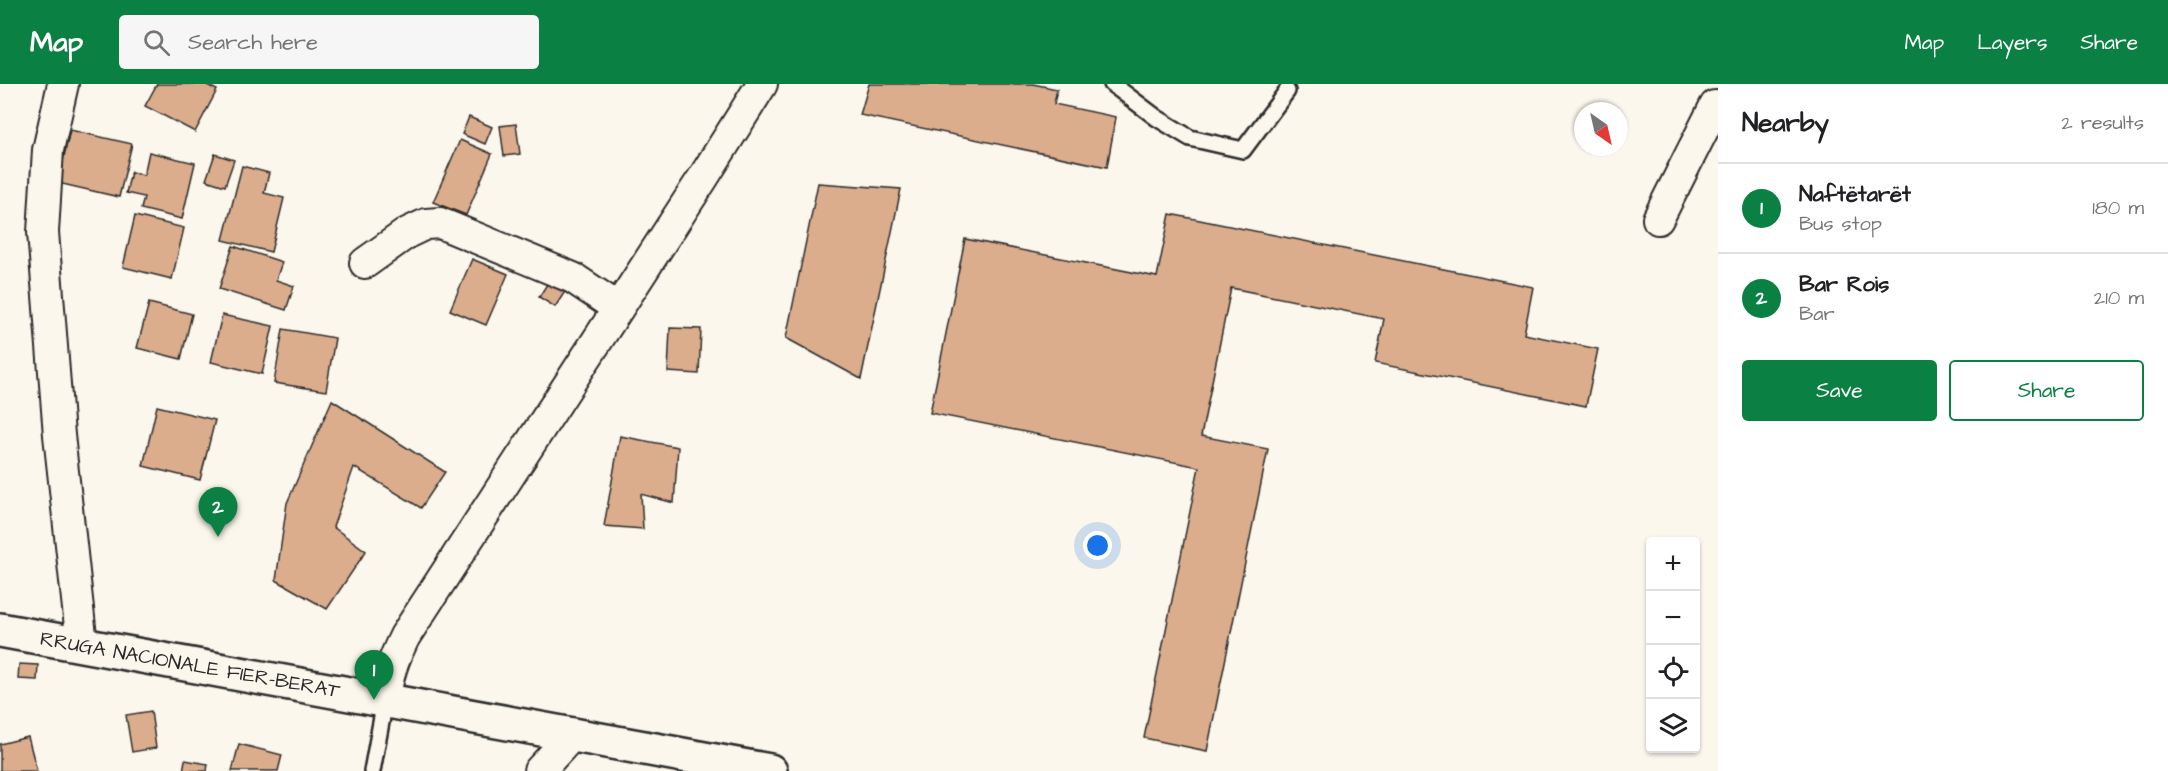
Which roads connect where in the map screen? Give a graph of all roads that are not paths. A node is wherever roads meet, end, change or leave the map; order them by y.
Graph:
1 (63, 84) edge
2 (1112, 84) edge
3 (754, 88) edge
4 (1287, 91) dead end
5 (1718, 106) edge
6 (1658, 219) dead end
7 (365, 263) dead end
8 (618, 308) junction
9 (0, 630) edge
10 (82, 645) junction
11 (385, 701) junction
12 (573, 734) junction
13 (738, 768) edge
14 (372, 771) edge
15 (538, 771) edge
16 (770, 771) edge

1 - 10 street
2 - 4 lane
3 - 8 street
5 - 6 street
7 - 8 street
8 - 11 street
9 - 10 main road, RRUGA NACIONALE FIER-BERAT
10 - 11 main road, RRUGA NACIONALE FIER-BERAT
11 - 12 main road, RRUGA NACIONALE FIER-BERAT
11 - 14 lane
12 - 13 main road, RRUGA NACIONALE FIER-BERAT
12 - 15 street
13 - 16 main road, RRUGA NACIONALE FIER-BERAT

